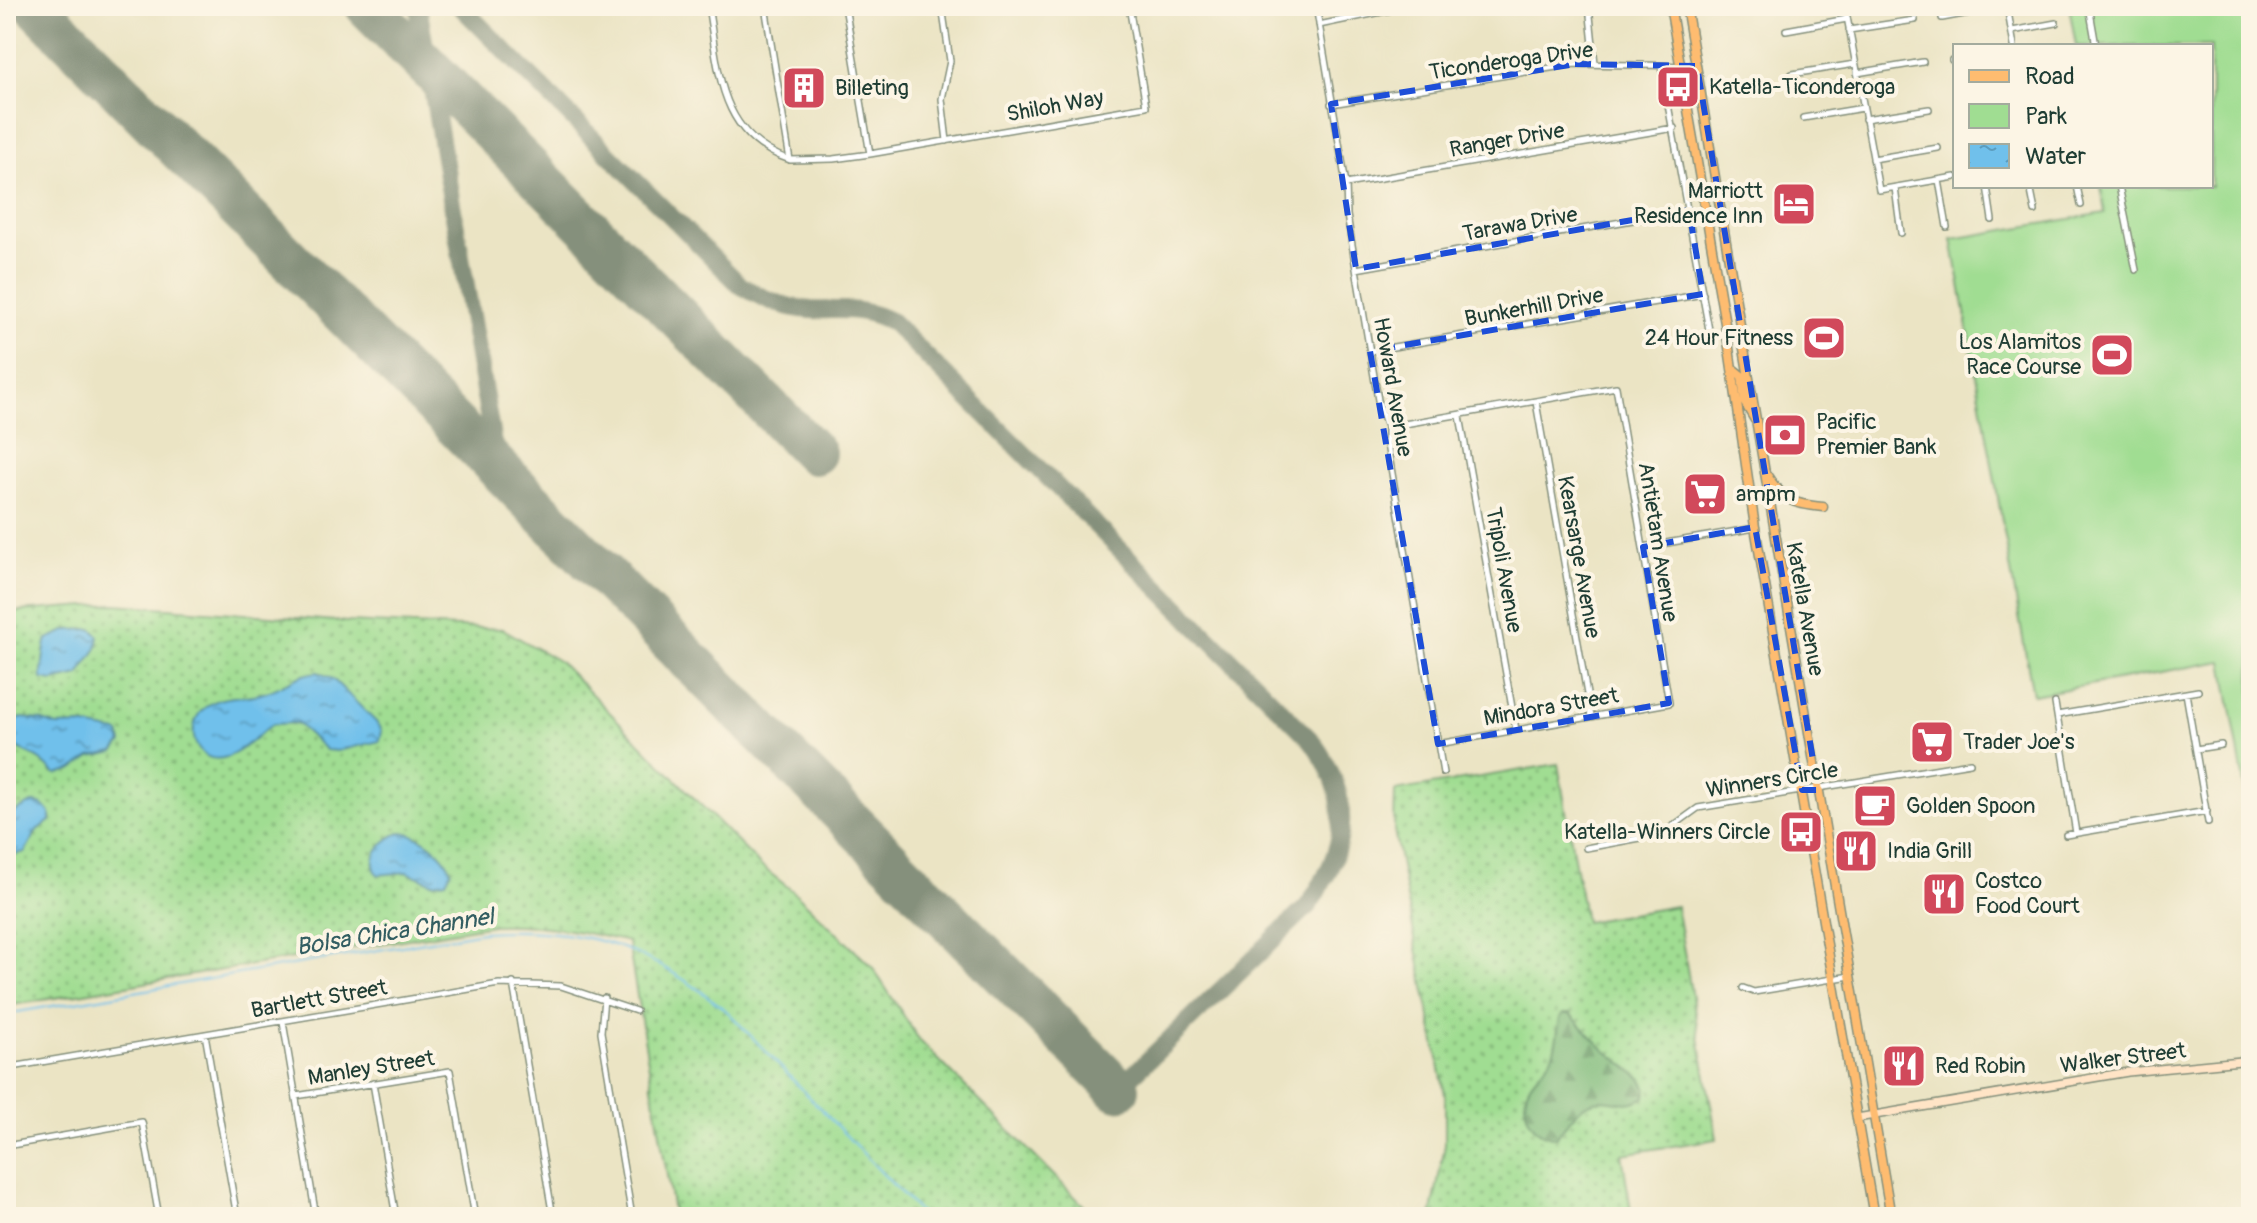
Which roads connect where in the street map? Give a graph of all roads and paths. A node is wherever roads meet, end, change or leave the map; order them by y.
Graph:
1 (708, 6) edge
2 (765, 6) edge
3 (845, 6) edge
4 (942, 6) edge
5 (1129, 6) edge
6 (1316, 6) edge
7 (1410, 6) edge
8 (1589, 6) edge
9 (1670, 6) edge
10 (1686, 6) edge
11 (1845, 6) edge
12 (2089, 6) edge
13 (1942, 18) dead end
14 (1847, 19) junction
15 (1915, 20) dead end
16 (2056, 23) dead end
17 (1319, 25) junction
18 (1786, 30) dead end
19 (1849, 30) junction
20 (2012, 31) junction
21 (2014, 44) edge
22 (2096, 44) edge
23 (1923, 62) dead end
24 (1595, 64) junction
25 (1855, 64) junction
26 (1661, 66) junction
27 (1697, 66) junction
28 (1681, 67) junction
29 (1857, 73) junction
30 (1792, 74) dead end
31 (1331, 104) junction
32 (1863, 108) junction
33 (1929, 109) dead end
34 (1803, 118) dead end
35 (1865, 119) junction
36 (1674, 128) junction
37 (947, 141) junction
38 (1938, 148) dead end
39 (870, 154) junction
40 (1873, 159) junction
41 (790, 160) junction
42 (1953, 177) edge
43 (1939, 180) junction
44 (1346, 184) junction
45 (1895, 188) junction
46 (1987, 188) edge
47 (2030, 188) edge
48 (2077, 188) edge
49 (2119, 188) edge
50 (2081, 205) dead end
51 (1689, 210) junction
52 (2035, 211) dead end
53 (1992, 220) dead end
54 (1947, 227) dead end
55 (1901, 233) dead end
56 (1356, 269) junction
57 (2136, 270) dead end
58 (1703, 294) junction
59 (1709, 330) dead end
60 (1370, 351) junction
61 (1732, 368) junction
62 (1536, 402) junction
63 (1460, 416) junction
64 (1757, 424) junction
65 (1387, 427) junction
66 (1764, 471) junction
67 (1823, 507) dead end
68 (1755, 527) junction
69 (1643, 547) junction
70 (2198, 691) dead end
71 (2186, 693) junction
72 (1669, 703) joint
73 (2055, 703) dead end
74 (2057, 715) junction
75 (1591, 717) junction
76 (1516, 730) junction
77 (1438, 744) junction
78 (2221, 745) dead end
79 (2196, 749) junction
80 (1970, 763) dead end
81 (1443, 773) dead end
82 (1802, 790) junction
83 (1818, 790) junction
84 (2207, 811) junction
85 (2208, 822) dead end
86 (2076, 833) junction
87 (2066, 835) dead end
88 (1586, 848) dead end
89 (2246, 857) dead end
90 (2251, 897) edge
91 (1850, 976) junction
92 (1834, 979) junction
93 (513, 983) junction
94 (1743, 988) dead end
95 (604, 998) junction
96 (636, 1011) dead end
97 (283, 1022) junction
98 (205, 1034) junction
99 (2251, 1060) edge
100 (6, 1068) edge
101 (373, 1083) junction
102 (296, 1096) junction
103 (1873, 1115) junction
104 (1857, 1118) junction
105 (6, 1146) edge
106 (44, 1217) edge
107 (79, 1217) edge
108 (159, 1217) edge
109 (237, 1217) edge
110 (316, 1217) edge
111 (396, 1217) edge
112 (475, 1217) edge
113 (553, 1217) edge
114 (632, 1217) edge
115 (1874, 1217) edge
116 (1891, 1217) edge

1 - 41 street
2 - 41 street
3 - 39 street
4 - 37 street
5 - 37 street, Shiloh Way
6 - 17 street, Howard Avenue
7 - 17 street
8 - 24 street
9 - 28 main road, Katella Avenue
10 - 27 main road, Katella Avenue
11 - 14 street
12 - 22 street
13 - 20 street
14 - 18 street
14 - 19 street
15 - 19 street
16 - 20 street
17 - 31 street, Howard Avenue
19 - 25 street
20 - 21 street
23 - 29 street
24 - 26 street, Ticonderoga Drive
24 - 31 street, Ticonderoga Drive
25 - 29 street
25 - 30 street
26 - 28 street, Ticonderoga Drive
26 - 36 street
27 - 28 street, Ticonderoga Drive
27 - 64 main road, Katella Avenue
28 - 61 main road, Katella Avenue
29 - 32 street
31 - 44 street, Howard Avenue
32 - 34 street
32 - 35 street
33 - 35 street
35 - 40 street
36 - 44 street, Ranger Drive
36 - 51 street
37 - 39 street, Shiloh Way
38 - 40 street
39 - 41 street, Shiloh Way
40 - 45 street
42 - 43 street
43 - 45 street
43 - 54 street
44 - 56 street, Howard Avenue
45 - 55 street
46 - 53 street
47 - 52 street
48 - 50 street
49 - 57 street
51 - 56 street, Tarawa Drive
51 - 58 street
56 - 60 street, Howard Avenue
58 - 59 street
58 - 60 street, Bunkerhill Drive
60 - 65 street, Howard Avenue
61 - 64 main road
61 - 68 main road, Katella Avenue
62 - 63 street
62 - 69 street, Antietam Avenue
62 - 75 street, Kearsarge Avenue
63 - 65 street
63 - 76 street, Tripoli Avenue
64 - 66 main road, Katella Avenue
65 - 77 street, Howard Avenue
66 - 67 main road
66 - 83 main road, Katella Avenue
68 - 69 street
68 - 82 main road, Katella Avenue
69 - 72 street, Antietam Avenue
70 - 71 street
71 - 74 street
71 - 79 street
72 - 75 street, Mindora Street
73 - 74 street
74 - 86 street
75 - 76 street, Mindora Street
76 - 77 street, Mindora Street
77 - 81 street, Howard Avenue
78 - 79 street
79 - 84 street
80 - 83 street, Winners Circle
82 - 83 street, Winners Circle
82 - 88 street, Winners Circle
82 - 92 main road, Katella Avenue
83 - 91 main road, Katella Avenue
84 - 85 street
84 - 86 street
86 - 87 street
89 - 90 street
91 - 92 street
91 - 103 main road, Katella Avenue
92 - 94 street
92 - 104 main road, Katella Avenue
93 - 95 street, Bartlett Street
93 - 97 street, Bartlett Street
93 - 113 street
95 - 96 street, Bartlett Street
95 - 114 street
97 - 98 street, Bartlett Street
97 - 102 street
98 - 100 street, Bartlett Street
98 - 109 street
99 - 103 main road, Walker Street
101 - 102 street, Manley Street
101 - 111 street
101 - 112 street, Manley Street
102 - 110 street
103 - 104 main road, Walker Street
103 - 116 main road, Katella Avenue
104 - 115 main road, Katella Avenue
105 - 108 street
106 - 107 street

